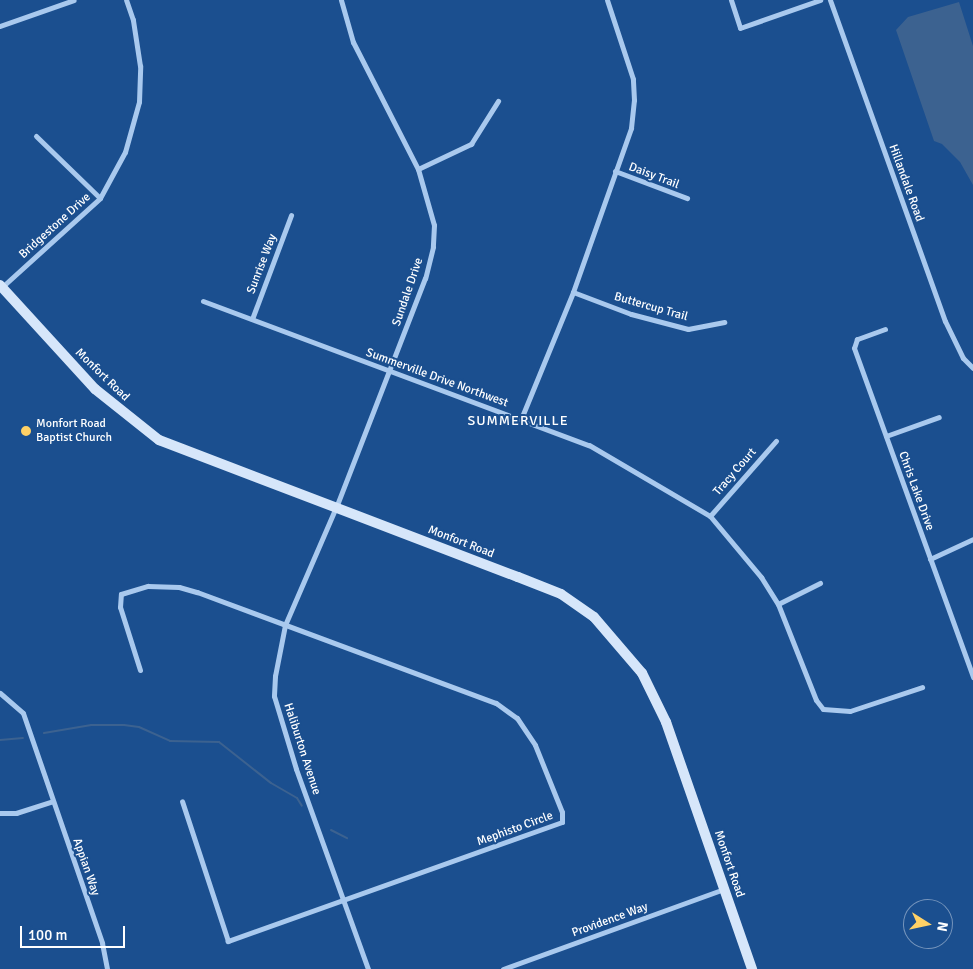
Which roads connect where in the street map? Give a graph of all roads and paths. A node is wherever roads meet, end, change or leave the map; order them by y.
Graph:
1 (74, 0) edge
2 (126, 0) edge
3 (341, 0) edge
4 (606, 0) edge
5 (731, 0) edge
6 (820, 0) edge
7 (830, 0) edge
8 (0, 26) edge
9 (498, 101) dead end
10 (36, 136) dead end
11 (418, 170) junction
12 (615, 171) junction
13 (100, 198) junction
14 (686, 198) dead end
15 (291, 215) dead end
16 (1, 286) edge
17 (573, 292) junction
18 (203, 301) dead end
19 (252, 319) junction
20 (724, 322) dead end
21 (885, 329) dead end
22 (973, 368) edge
23 (389, 371) junction
24 (939, 416) dead end
25 (521, 419) junction
26 (886, 436) junction
27 (776, 441) dead end
28 (336, 508) junction
29 (710, 516) junction
30 (973, 539) edge
31 (930, 559) junction
32 (820, 583) dead end
33 (778, 604) junction
34 (285, 626) junction
35 (140, 670) dead end
36 (973, 677) edge
37 (922, 687) dead end
38 (0, 693) edge
39 (52, 801) junction
40 (182, 801) dead end
41 (0, 813) edge
42 (724, 889) junction
43 (345, 900) junction
44 (107, 969) edge
45 (368, 969) edge
46 (503, 969) edge
47 (752, 969) edge

1 - 8 street
2 - 13 street, Bridgestone Drive
3 - 11 street, Sundale Drive
4 - 12 street
5 - 6 street
7 - 22 street, Hillandale Road
9 - 11 street
10 - 13 street
11 - 23 street, Sundale Drive
12 - 14 street, Daisy Trail
12 - 17 street
13 - 16 street, Bridgestone Drive
15 - 19 street, Sunrise Way
16 - 28 street, Monfort Road
17 - 20 street, Buttercup Trail
17 - 25 street
18 - 19 street, Summerville Drive Northwest
19 - 23 street, Summerville Drive Northwest
21 - 26 street, Chris Lake Drive
23 - 25 street, Summerville Drive Northwest
23 - 28 street, Sundale Drive
24 - 26 street
25 - 29 street, Summerville Drive Northwest
26 - 31 street, Chris Lake Drive
27 - 29 street, Tracy Court
28 - 34 street, Haliburton Avenue
28 - 42 street, Monfort Road
29 - 33 street, Summerville Drive Northwest
30 - 31 street
31 - 36 street, Chris Lake Drive
32 - 33 street
33 - 37 street, Summerville Drive Northwest
34 - 35 street, Mephisto Circle
34 - 43 street, Haliburton Avenue
34 - 43 street, Mephisto Circle
38 - 39 street, Appian Way
39 - 41 street
39 - 44 street, Appian Way
40 - 43 street, Mephisto Circle
42 - 46 street, Providence Way
42 - 47 street, Monfort Road
43 - 45 street, Haliburton Avenue

